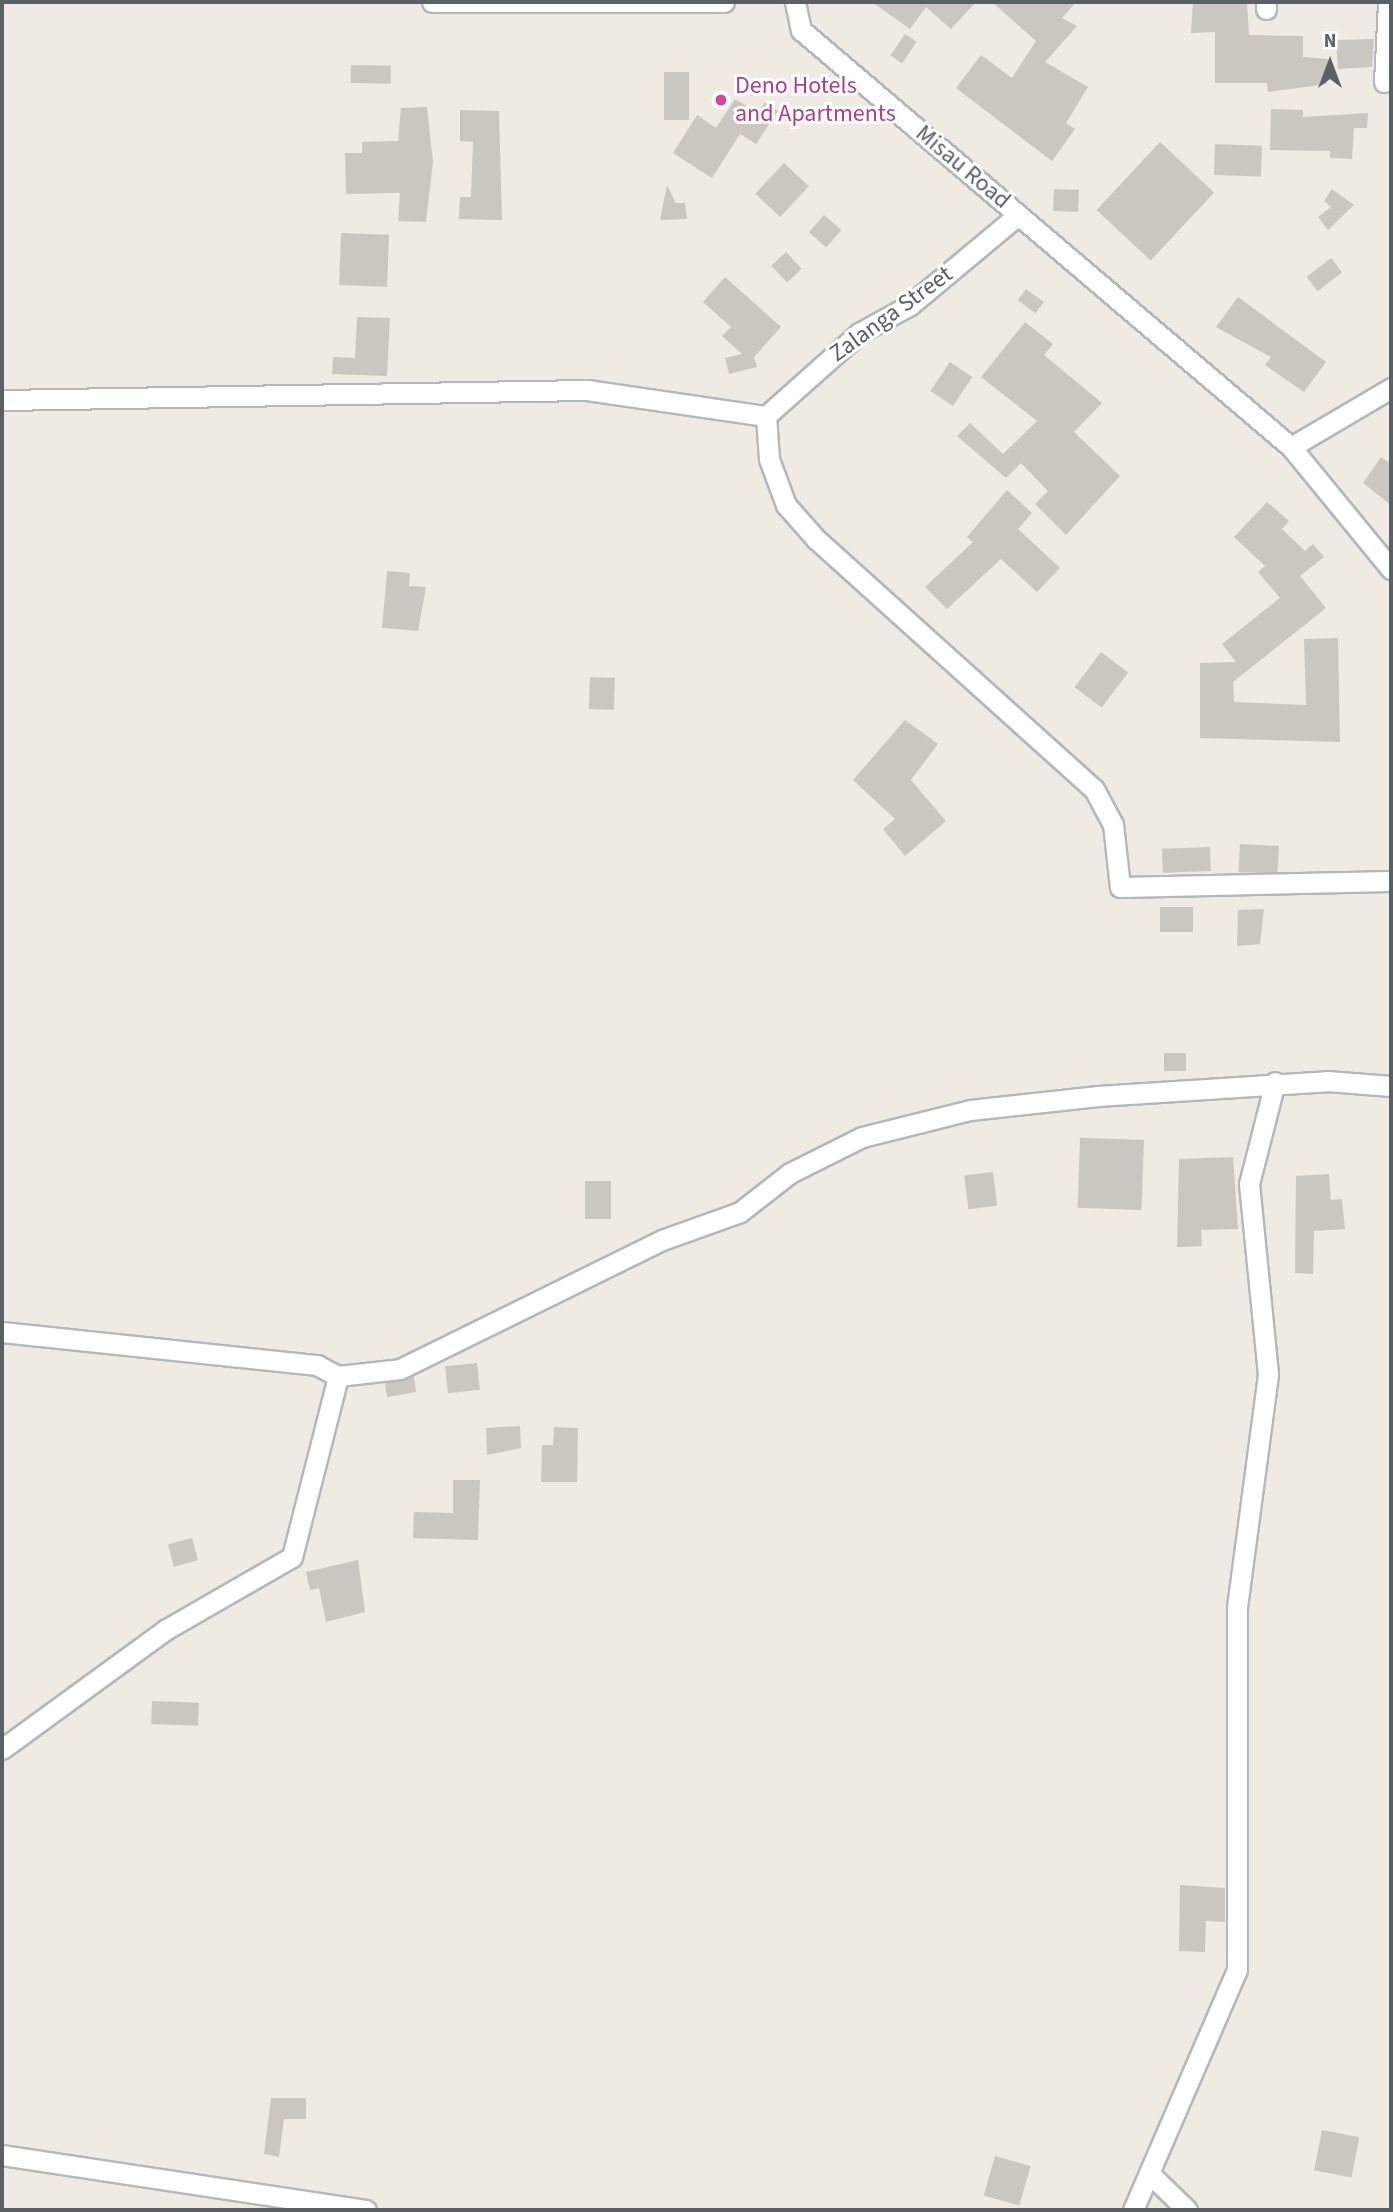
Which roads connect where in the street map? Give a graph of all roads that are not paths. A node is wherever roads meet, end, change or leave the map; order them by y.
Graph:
1 (432, 2) edge
2 (724, 2) edge
3 (795, 2) edge
4 (1388, 2) edge
5 (1384, 82) dead end
6 (1018, 215) junction
7 (1391, 388) edge
8 (2, 400) edge
9 (766, 416) junction
10 (1291, 447) junction
11 (1391, 569) edge
12 (1391, 881) edge
13 (1275, 1082) junction
14 (1391, 1086) edge
15 (2, 1332) edge
16 (338, 1376) junction
17 (2, 1749) edge
18 (2, 2155) edge
19 (1150, 2175) junction
20 (366, 2210) edge
21 (1133, 2210) edge
22 (1187, 2210) edge

1 - 2 street
3 - 6 street, Misau Road
4 - 5 street
6 - 9 street, Zalanga Street
6 - 10 street, Misau Road
7 - 10 street
8 - 9 street
9 - 12 street
10 - 11 street, Misau Road
13 - 14 street
13 - 16 street
13 - 19 street
15 - 16 street
16 - 17 street
18 - 20 street
19 - 21 street
19 - 22 street

